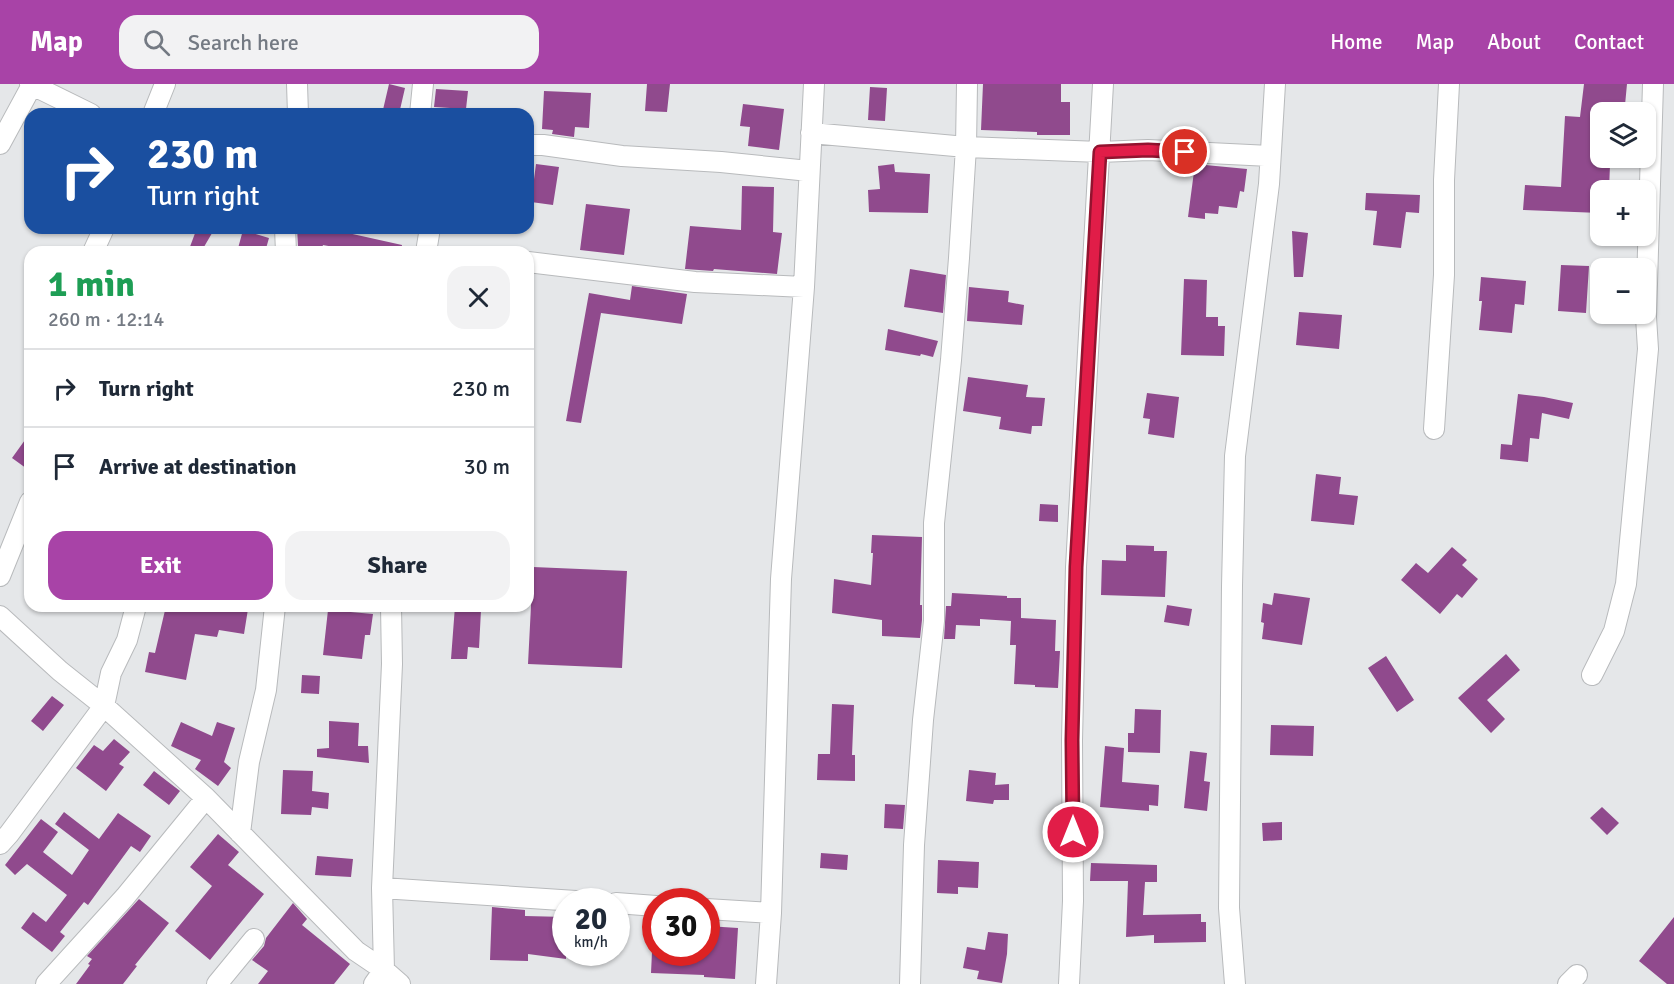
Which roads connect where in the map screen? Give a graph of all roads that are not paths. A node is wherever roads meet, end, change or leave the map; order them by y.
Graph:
1 (165, 84) edge
2 (297, 84) edge
3 (423, 84) edge
4 (814, 84) edge
5 (967, 84) edge
6 (1103, 84) edge
7 (1275, 84) edge
8 (1449, 84) edge
9 (1653, 84) edge
10 (31, 85) edge
11 (78, 108) edge
12 (155, 108) edge
13 (298, 108) edge
14 (421, 108) edge
15 (811, 133) junction
16 (0, 144) edge
17 (534, 145) edge
18 (966, 147) junction
19 (1100, 152) junction
20 (1270, 156) junction
21 (809, 171) junction
22 (534, 263) edge
23 (804, 287) junction
24 (1434, 429) dead end
25 (24, 517) edge
26 (0, 576) edge
27 (134, 612) edge
28 (274, 612) edge
29 (391, 612) edge
30 (0, 616) edge
31 (1592, 675) dead end
32 (104, 706) junction
33 (206, 798) junction
34 (240, 833) junction
35 (0, 844) edge
36 (382, 888) junction
37 (552, 899) edge
38 (720, 910) edge
39 (771, 913) junction
40 (254, 939) dead end
41 (379, 977) edge
42 (46, 984) edge
43 (218, 984) edge
44 (400, 984) edge
45 (766, 984) edge
46 (910, 984) edge
47 (1069, 984) edge
48 (1235, 984) edge

1 - 12 street
2 - 13 street
3 - 14 street
4 - 15 street
5 - 18 street
6 - 19 street
7 - 20 street
8 - 24 street
9 - 31 street
10 - 11 street
10 - 16 street
15 - 18 street
15 - 21 street
17 - 21 street
18 - 19 street
18 - 46 street
19 - 20 street
19 - 47 street
20 - 48 street
21 - 23 street
22 - 23 street
23 - 39 street
25 - 26 street
27 - 32 street
28 - 34 street
29 - 36 street
30 - 32 street
32 - 33 street
32 - 35 street
33 - 34 street
33 - 42 street
34 - 41 street
36 - 37 street
36 - 41 street
38 - 39 street
39 - 45 street
40 - 43 street
41 - 44 street

